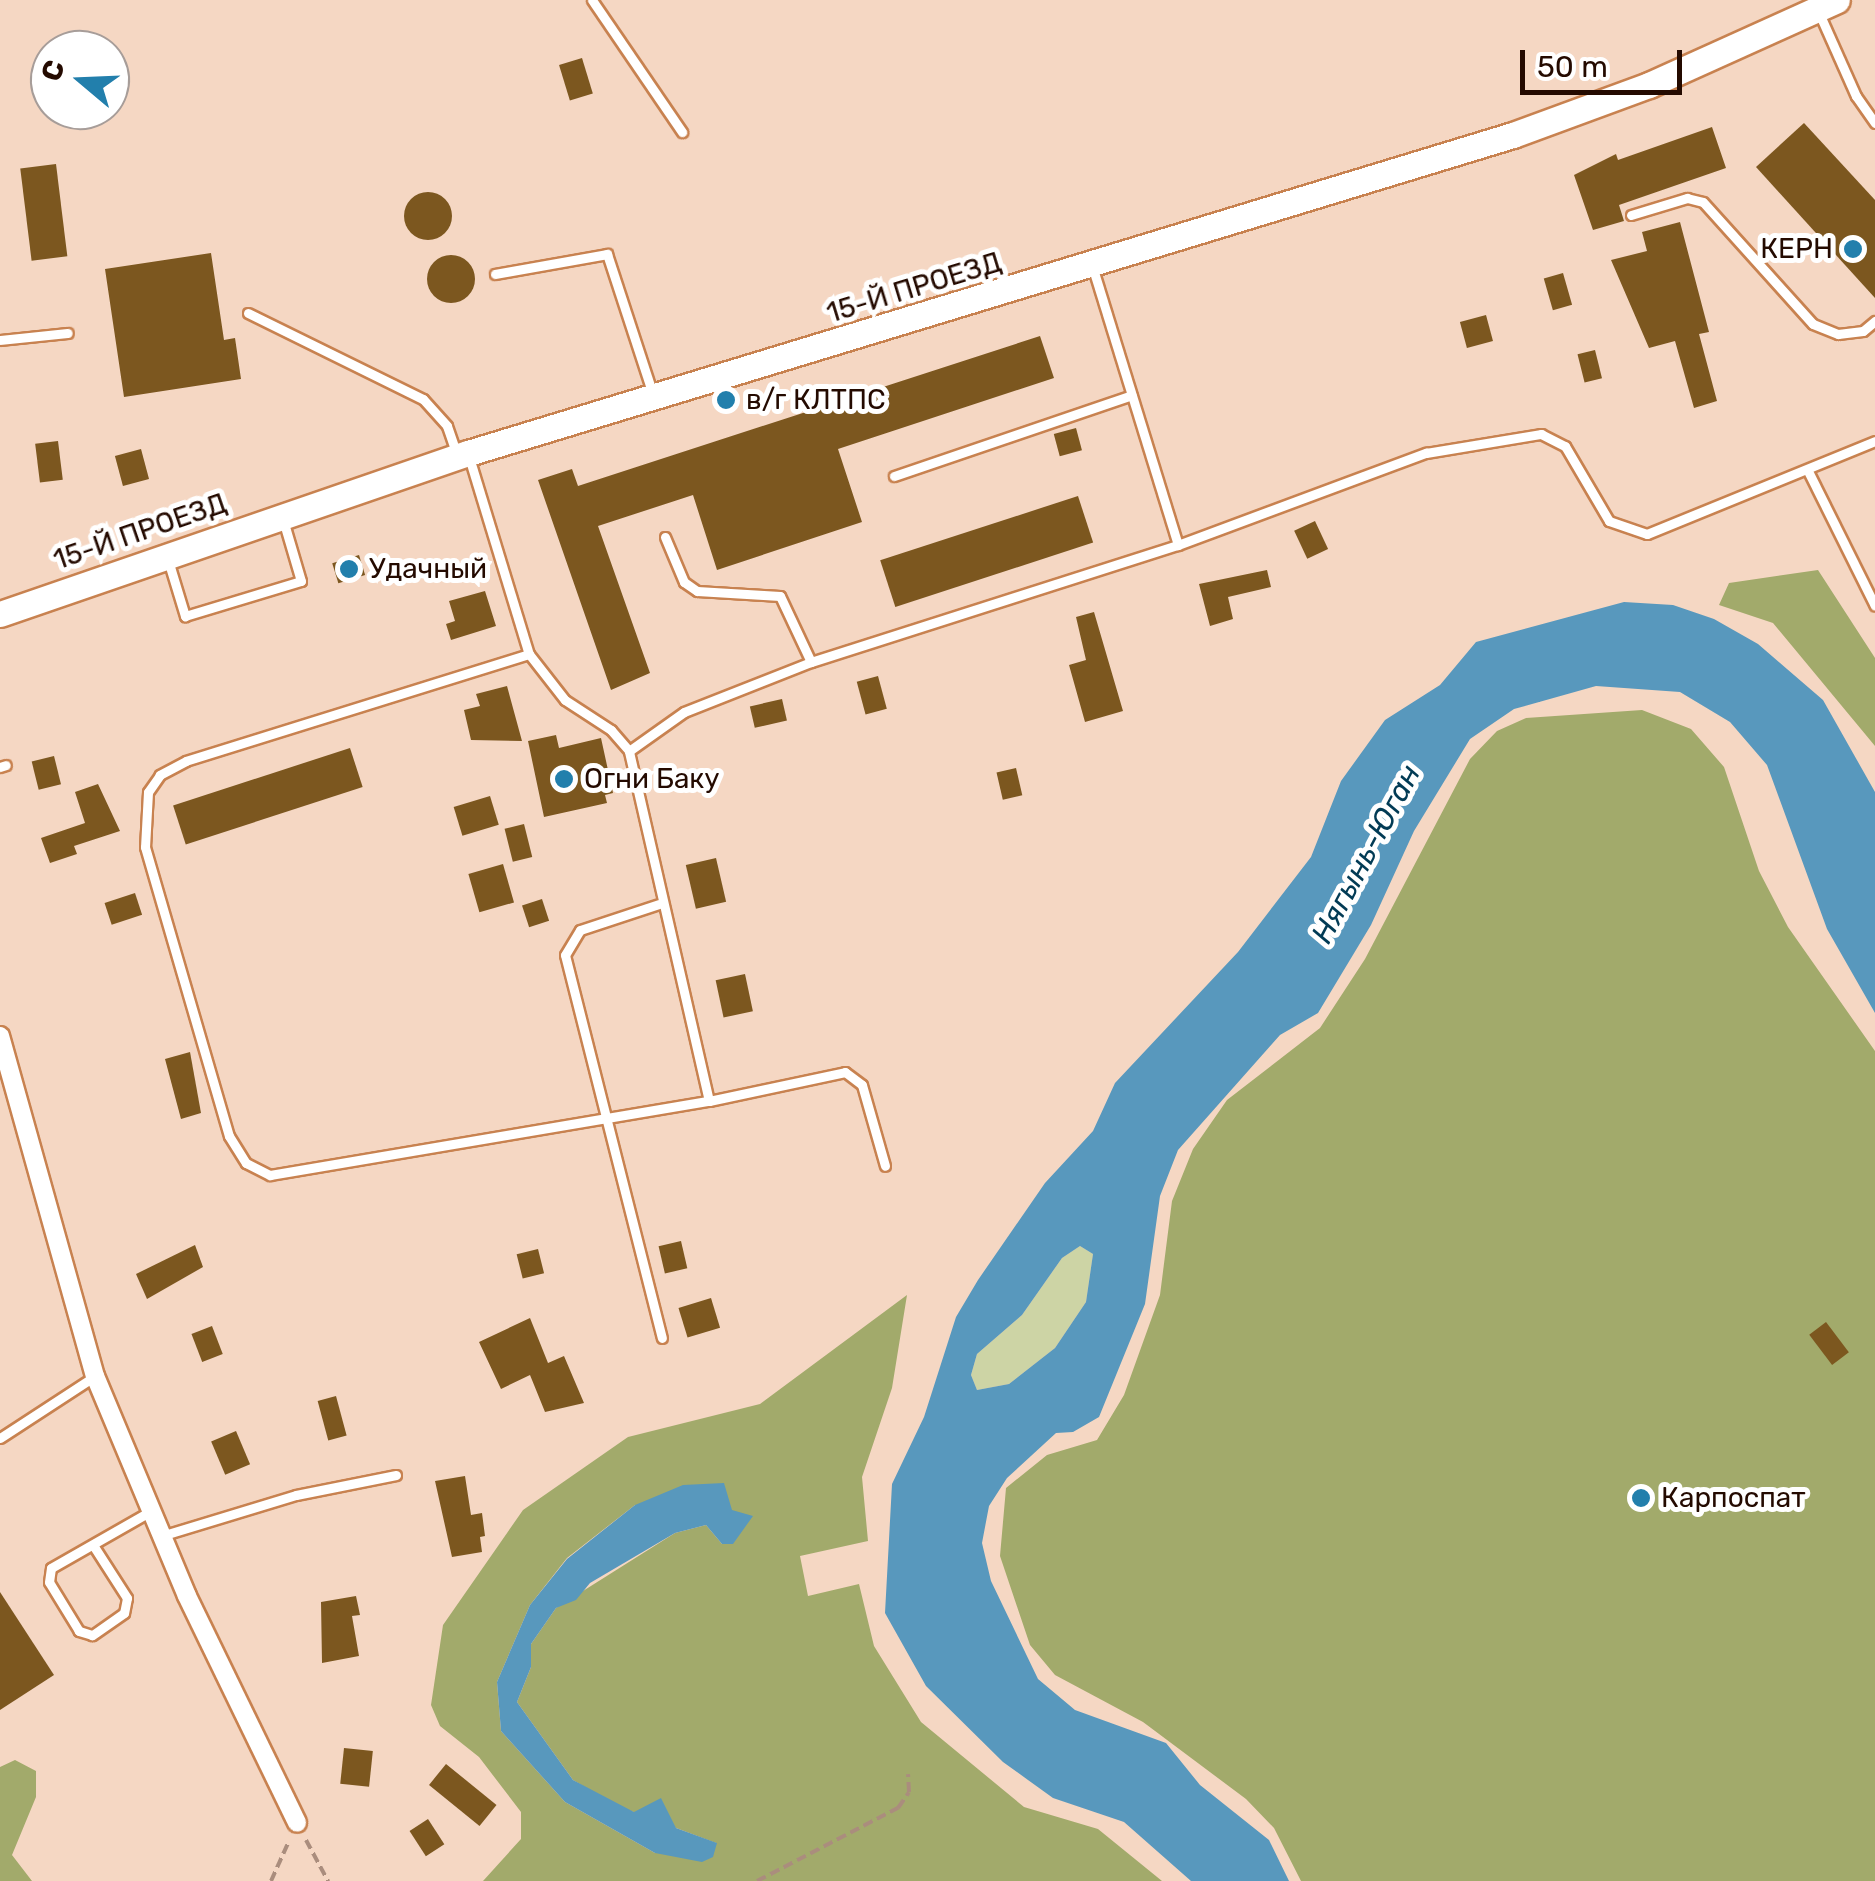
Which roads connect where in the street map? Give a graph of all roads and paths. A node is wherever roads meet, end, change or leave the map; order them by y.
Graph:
1 (592, 0) edge
2 (1828, 5) edge
3 (1875, 122) edge
4 (682, 132) dead end
5 (1631, 216) dead end
6 (1093, 265) junction
7 (495, 274) dead end
8 (248, 314) dead end
9 (1875, 322) edge
10 (68, 333) dead end
11 (0, 340) edge
12 (1132, 395) junction
13 (654, 397) junction
14 (1875, 441) edge
15 (463, 455) junction
16 (1809, 473) junction
17 (894, 476) dead end
18 (282, 515) junction
19 (665, 537) dead end
20 (1178, 545) junction
21 (166, 552) junction
22 (1875, 606) edge
23 (0, 614) edge
24 (528, 654) junction
25 (811, 662) junction
26 (629, 751) junction
27 (659, 904) junction
28 (0, 1036) edge
29 (709, 1101) junction
30 (608, 1115) junction
31 (885, 1166) dead end
32 (662, 1338) dead end
33 (95, 1376) junction
34 (0, 1438) edge
35 (396, 1474) dead end
36 (150, 1512) junction
37 (160, 1536) junction
38 (92, 1545) junction
39 (908, 1774) dead end
40 (297, 1823) junction
41 (271, 1881) edge
42 (328, 1881) edge
43 (756, 1881) edge

1 - 4 lane
2 - 3 lane
2 - 6 main road, 15-Й ПРОЕЗД
5 - 9 lane
6 - 12 lane
6 - 13 main road, 15-Й ПРОЕЗД
7 - 13 lane
8 - 15 lane
10 - 11 lane
12 - 17 lane
12 - 20 lane
13 - 15 main road, 15-Й ПРОЕЗД
14 - 16 lane
15 - 18 main road, 15-Й ПРОЕЗД
15 - 24 lane
16 - 20 lane
16 - 22 lane
18 - 21 main road, 15-Й ПРОЕЗД
18 - 21 lane
19 - 25 lane
20 - 25 lane
21 - 23 main road, 15-Й ПРОЕЗД
24 - 26 lane
24 - 30 lane
25 - 26 lane
26 - 27 lane
27 - 29 lane
27 - 30 lane
28 - 33 street
29 - 30 lane
29 - 31 lane
30 - 32 lane
33 - 34 lane
33 - 36 street
35 - 37 lane
36 - 37 street
36 - 38 lane
37 - 40 street
38 - 38 lane
39 - 43 path
40 - 41 path
40 - 42 path

